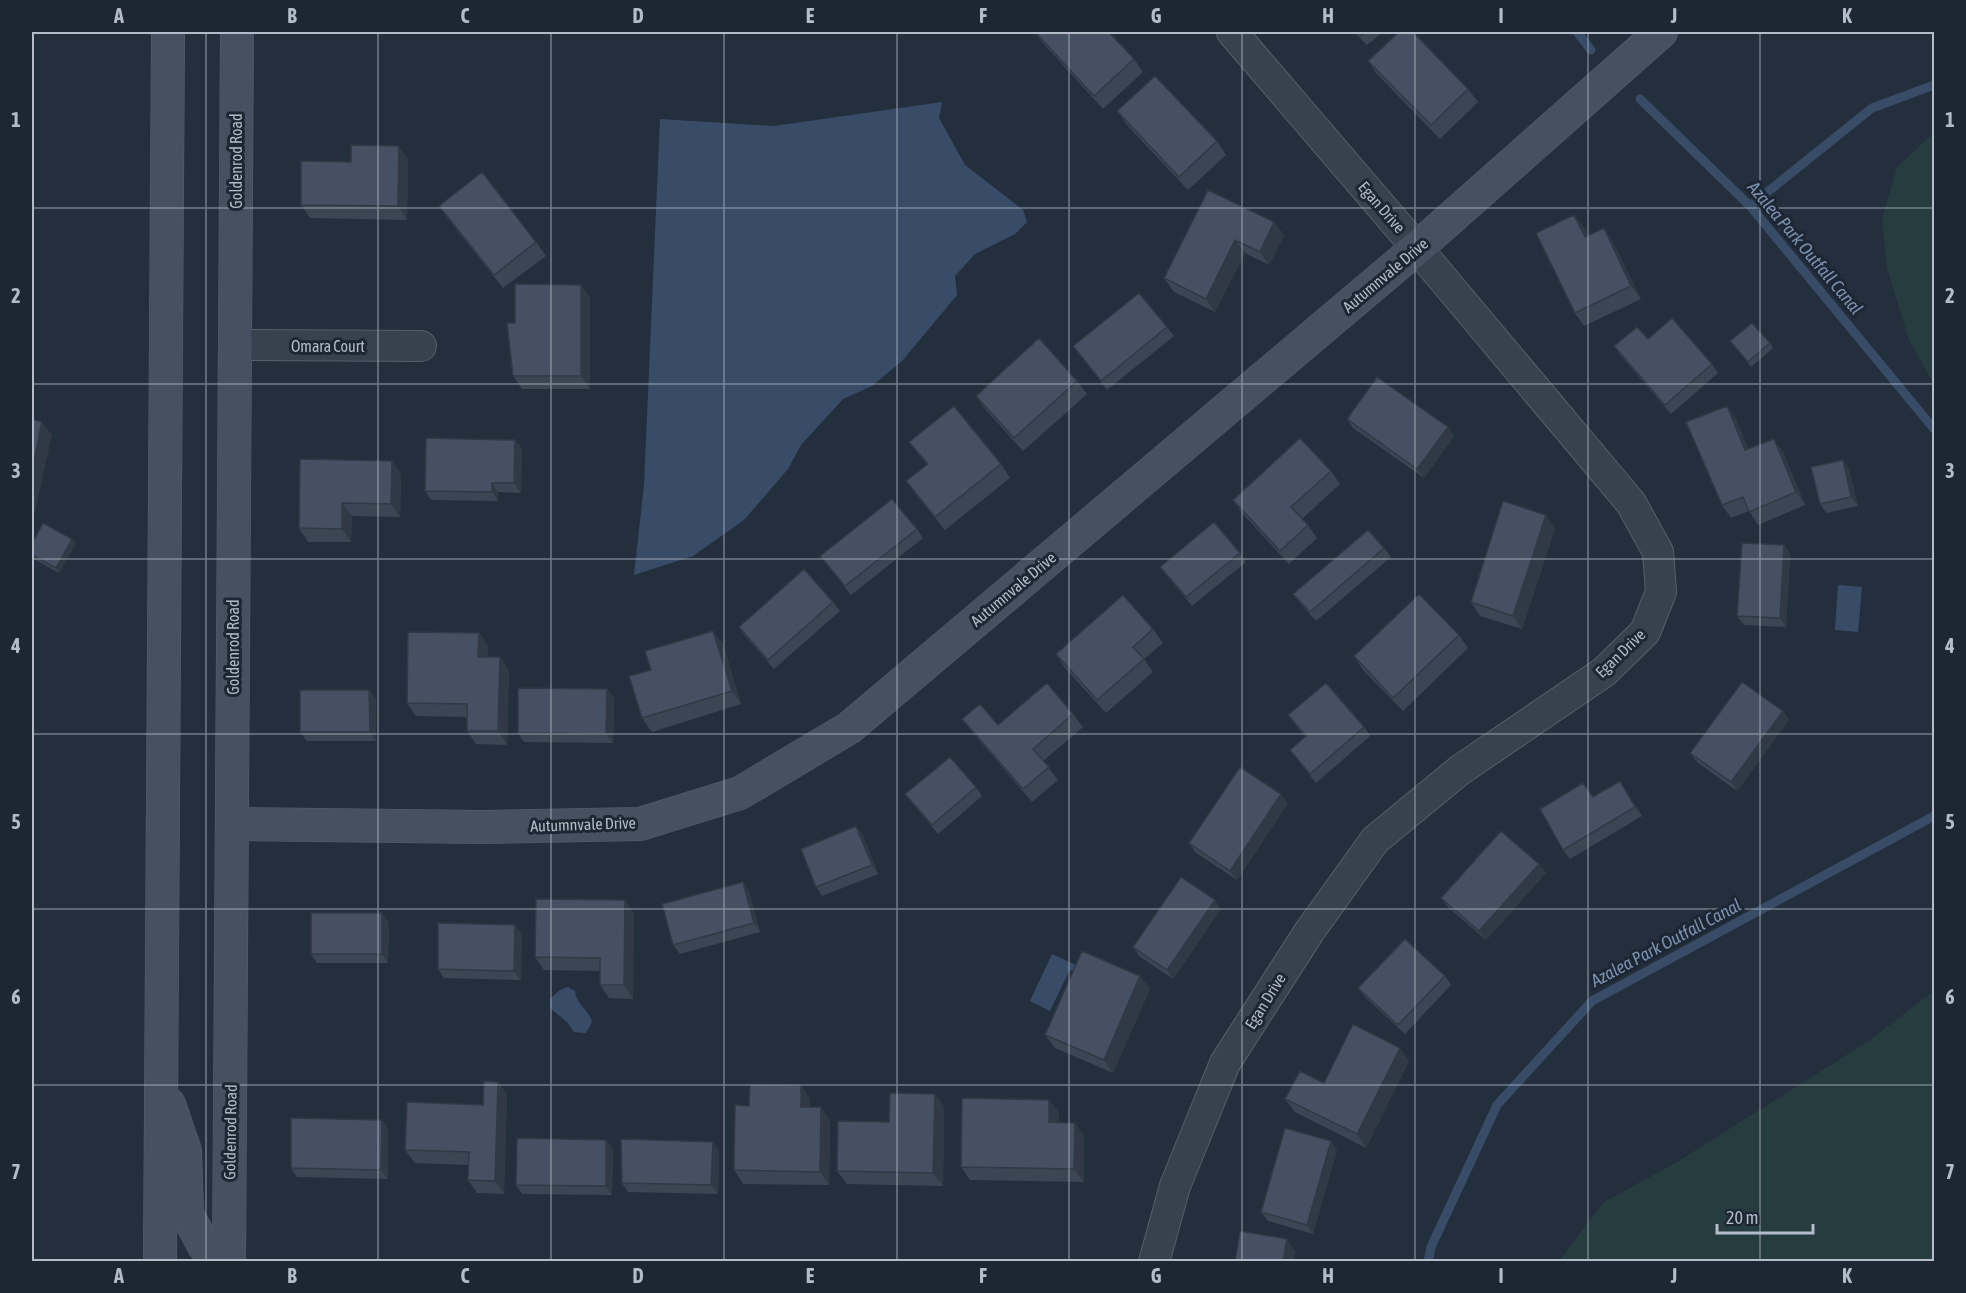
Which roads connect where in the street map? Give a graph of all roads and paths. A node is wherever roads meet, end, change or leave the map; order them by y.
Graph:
1 (168, 32) edge
2 (237, 32) edge
3 (1232, 32) edge
4 (1661, 32) edge
5 (1417, 248) junction
6 (235, 345) junction
7 (421, 346) dead end
8 (232, 824) junction
9 (161, 1083) junction
10 (160, 1262) edge
11 (219, 1262) edge
12 (229, 1262) edge
13 (1154, 1262) edge

1 - 9 main road
2 - 6 main road, Goldenrod Road
3 - 5 street, Egan Drive
4 - 5 main road, Autumnvale Drive
5 - 8 main road, Autumnvale Drive
5 - 13 street, Egan Drive
6 - 7 street, Omara Court
6 - 8 main road, Goldenrod Road
8 - 12 main road, Goldenrod Road
9 - 10 main road
9 - 11 main road

